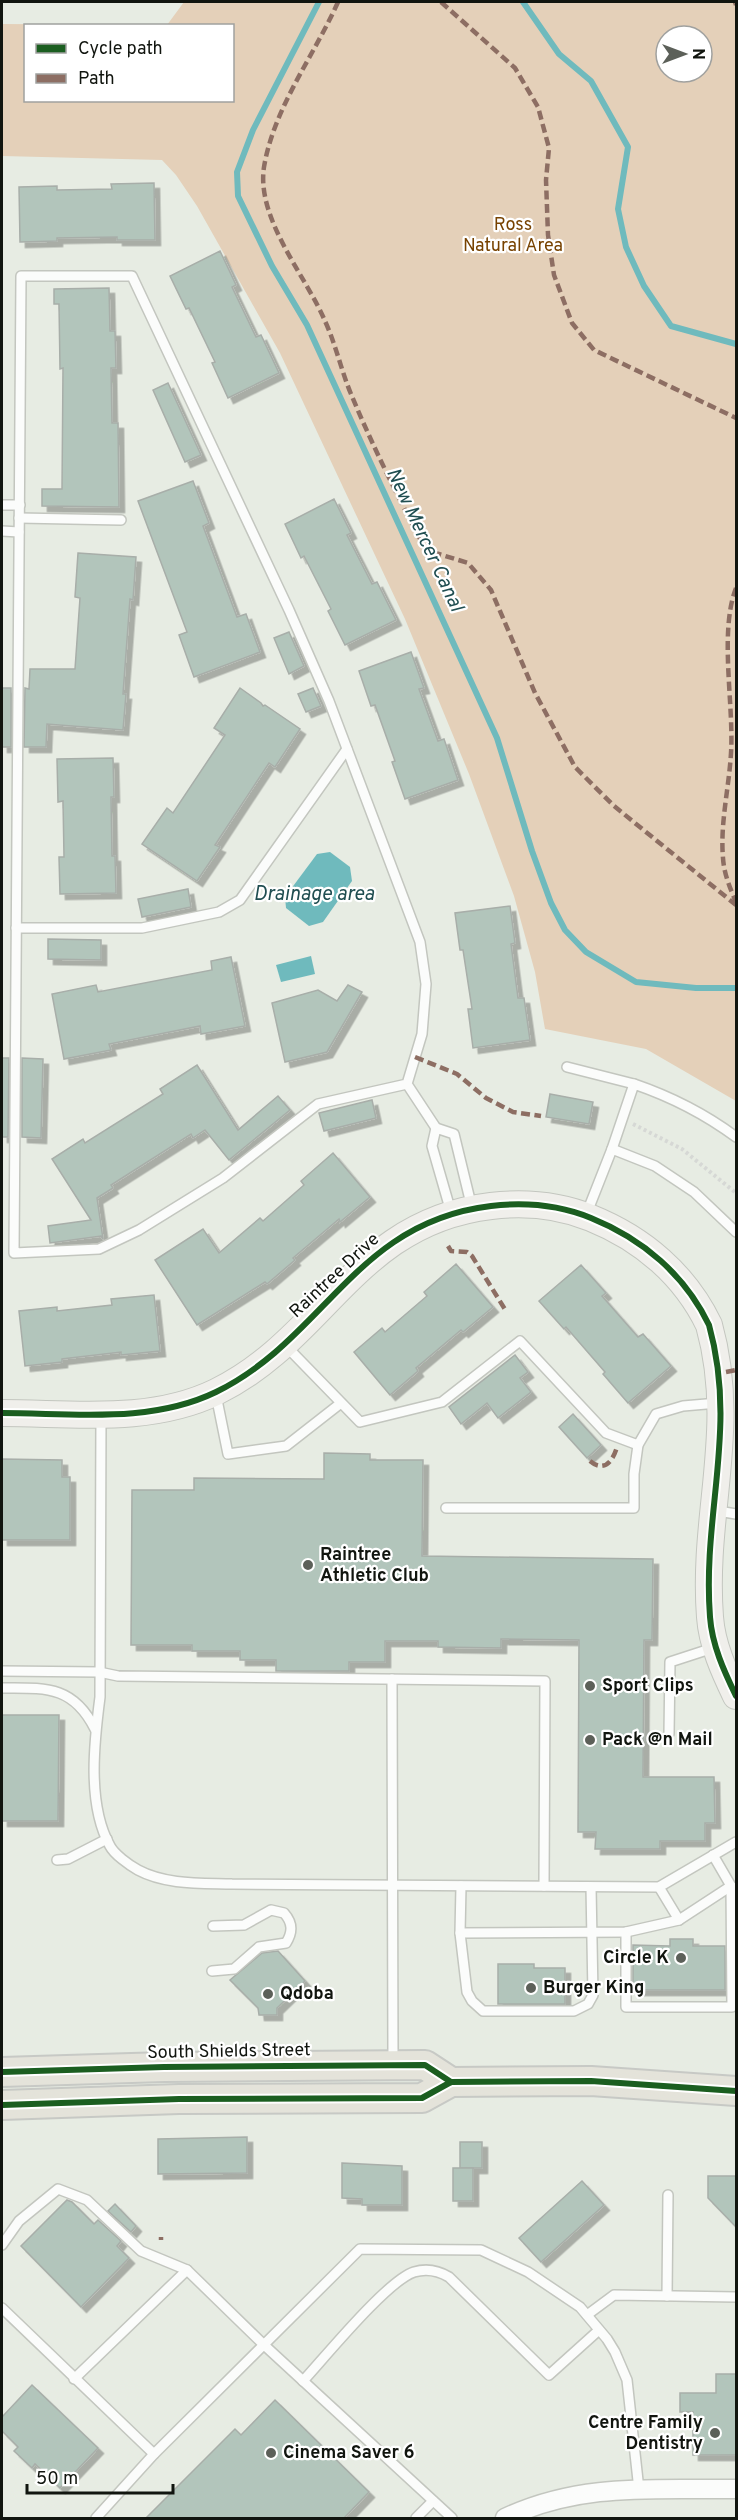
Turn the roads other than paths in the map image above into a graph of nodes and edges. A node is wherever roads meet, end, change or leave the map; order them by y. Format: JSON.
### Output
{"nodes":[{"id":1,"x":2,"y":505,"type":"edge"},
{"id":2,"x":20,"y":505,"type":"junction"},
{"id":3,"x":19,"y":518,"type":"junction"},
{"id":4,"x":121,"y":520,"type":"dead end"},
{"id":5,"x":2,"y":531,"type":"edge"},
{"id":6,"x":19,"y":532,"type":"junction"},
{"id":7,"x":347,"y":749,"type":"junction"},
{"id":8,"x":16,"y":928,"type":"junction"},
{"id":9,"x":567,"y":1067,"type":"dead end"},
{"id":10,"x":407,"y":1084,"type":"junction"},
{"id":11,"x":634,"y":1084,"type":"junction"},
{"id":12,"x":436,"y":1128,"type":"junction"},
{"id":13,"x":736,"y":1137,"type":"edge"},
{"id":14,"x":612,"y":1149,"type":"junction"},
{"id":15,"x":462,"y":1211,"type":"junction"},
{"id":16,"x":586,"y":1216,"type":"junction"},
{"id":17,"x":736,"y":1232,"type":"edge"},
{"id":18,"x":285,"y":1345,"type":"junction"},
{"id":19,"x":216,"y":1392,"type":"junction"},
{"id":20,"x":729,"y":1402,"type":"junction"},
{"id":21,"x":341,"y":1403,"type":"junction"},
{"id":22,"x":2,"y":1413,"type":"edge"},
{"id":23,"x":101,"y":1414,"type":"junction"},
{"id":24,"x":638,"y":1445,"type":"junction"},
{"id":25,"x":446,"y":1508,"type":"dead end"},
{"id":26,"x":728,"y":1512,"type":"edge"},
{"id":27,"x":716,"y":1647,"type":"junction"},
{"id":28,"x":2,"y":1671,"type":"edge"},
{"id":29,"x":99,"y":1672,"type":"junction"},
{"id":30,"x":392,"y":1679,"type":"junction"},
{"id":31,"x":2,"y":1688,"type":"edge"},
{"id":32,"x":736,"y":1696,"type":"edge"},
{"id":33,"x":96,"y":1730,"type":"junction"},
{"id":34,"x":669,"y":1734,"type":"dead end"},
{"id":35,"x":107,"y":1839,"type":"junction"},
{"id":36,"x":736,"y":1842,"type":"edge"},
{"id":37,"x":713,"y":1855,"type":"junction"},
{"id":38,"x":57,"y":1860,"type":"dead end"},
{"id":39,"x":392,"y":1885,"type":"junction"},
{"id":40,"x":460,"y":1886,"type":"junction"},
{"id":41,"x":544,"y":1886,"type":"junction"},
{"id":42,"x":591,"y":1887,"type":"junction"},
{"id":43,"x":659,"y":1887,"type":"junction"},
{"id":44,"x":734,"y":1890,"type":"edge"},
{"id":45,"x":679,"y":1920,"type":"junction"},
{"id":46,"x":213,"y":1926,"type":"dead end"},
{"id":47,"x":626,"y":1932,"type":"junction"},
{"id":48,"x":460,"y":1933,"type":"junction"},
{"id":49,"x":593,"y":1933,"type":"junction"},
{"id":50,"x":212,"y":1971,"type":"dead end"},
{"id":51,"x":734,"y":2005,"type":"edge"},
{"id":52,"x":393,"y":2065,"type":"junction"},
{"id":53,"x":2,"y":2072,"type":"edge"},
{"id":54,"x":451,"y":2082,"type":"junction"},
{"id":55,"x":736,"y":2091,"type":"edge"},
{"id":56,"x":178,"y":2099,"type":"junction"},
{"id":57,"x":2,"y":2105,"type":"edge"},
{"id":58,"x":668,"y":2195,"type":"dead end"},
{"id":59,"x":2,"y":2245,"type":"edge"},
{"id":60,"x":187,"y":2270,"type":"junction"},
{"id":61,"x":667,"y":2296,"type":"junction"},
{"id":62,"x":736,"y":2297,"type":"edge"},
{"id":63,"x":2,"y":2307,"type":"edge"},
{"id":64,"x":587,"y":2315,"type":"junction"},
{"id":65,"x":599,"y":2330,"type":"junction"},
{"id":66,"x":263,"y":2344,"type":"junction"},
{"id":67,"x":74,"y":2379,"type":"junction"},
{"id":68,"x":303,"y":2381,"type":"junction"},
{"id":69,"x":154,"y":2454,"type":"junction"},
{"id":70,"x":736,"y":2489,"type":"edge"},
{"id":71,"x":639,"y":2490,"type":"junction"},
{"id":72,"x":433,"y":2501,"type":"junction"},
{"id":73,"x":96,"y":2518,"type":"edge"},
{"id":74,"x":416,"y":2518,"type":"edge"},
{"id":75,"x":452,"y":2518,"type":"edge"},
{"id":76,"x":505,"y":2518,"type":"edge"}],
"edges":[{"from":1,"to":2,"type":"lane"},
{"from":2,"to":3,"type":"lane"},
{"from":2,"to":7,"type":"lane"},
{"from":3,"to":4,"type":"lane"},
{"from":3,"to":6,"type":"lane"},
{"from":5,"to":6,"type":"lane"},
{"from":6,"to":8,"type":"lane"},
{"from":7,"to":8,"type":"lane"},
{"from":7,"to":10,"type":"lane"},
{"from":8,"to":10,"type":"lane"},
{"from":9,"to":11,"type":"lane"},
{"from":10,"to":12,"type":"lane"},
{"from":11,"to":13,"type":"lane"},
{"from":11,"to":14,"type":"lane"},
{"from":12,"to":15,"type":"lane"},
{"from":12,"to":15,"type":"lane"},
{"from":14,"to":16,"type":"lane"},
{"from":14,"to":17,"type":"lane"},
{"from":15,"to":16,"type":"street","name":"Raintree Drive"},
{"from":15,"to":18,"type":"street","name":"Raintree Drive"},
{"from":16,"to":20,"type":"street","name":"Raintree Drive"},
{"from":18,"to":19,"type":"street","name":"Raintree Drive"},
{"from":18,"to":21,"type":"lane"},
{"from":19,"to":21,"type":"lane"},
{"from":19,"to":23,"type":"street","name":"Raintree Drive"},
{"from":20,"to":24,"type":"lane"},
{"from":20,"to":26,"type":"street","name":"Raintree Drive"},
{"from":21,"to":24,"type":"lane"},
{"from":22,"to":23,"type":"street","name":"Raintree Drive"},
{"from":23,"to":29,"type":"lane"},
{"from":24,"to":25,"type":"lane"},
{"from":26,"to":27,"type":"street","name":"Raintree Drive"},
{"from":27,"to":32,"type":"street","name":"Raintree Drive"},
{"from":27,"to":34,"type":"lane"},
{"from":28,"to":29,"type":"lane"},
{"from":29,"to":30,"type":"lane"},
{"from":29,"to":33,"type":"lane"},
{"from":30,"to":39,"type":"lane"},
{"from":30,"to":41,"type":"lane"},
{"from":31,"to":33,"type":"lane"},
{"from":33,"to":35,"type":"lane"},
{"from":35,"to":38,"type":"lane"},
{"from":35,"to":39,"type":"lane"},
{"from":36,"to":37,"type":"lane"},
{"from":37,"to":43,"type":"lane"},
{"from":37,"to":44,"type":"lane"},
{"from":39,"to":40,"type":"lane"},
{"from":39,"to":52,"type":"lane"},
{"from":40,"to":41,"type":"lane"},
{"from":40,"to":48,"type":"lane"},
{"from":41,"to":42,"type":"lane"},
{"from":42,"to":43,"type":"lane"},
{"from":42,"to":49,"type":"lane"},
{"from":43,"to":45,"type":"lane"},
{"from":44,"to":45,"type":"lane"},
{"from":44,"to":51,"type":"lane"},
{"from":45,"to":47,"type":"lane"},
{"from":46,"to":50,"type":"lane"},
{"from":47,"to":49,"type":"lane"},
{"from":47,"to":51,"type":"lane"},
{"from":48,"to":49,"type":"lane"},
{"from":48,"to":49,"type":"lane"},
{"from":52,"to":53,"type":"main road","name":"South Shields Street"},
{"from":52,"to":54,"type":"main road","name":"South Shields Street"},
{"from":52,"to":56,"type":"main road"},
{"from":54,"to":55,"type":"main road"},
{"from":54,"to":56,"type":"main road"},
{"from":56,"to":57,"type":"main road"},
{"from":58,"to":61,"type":"lane"},
{"from":59,"to":60,"type":"lane"},
{"from":60,"to":66,"type":"lane"},
{"from":60,"to":67,"type":"lane"},
{"from":61,"to":62,"type":"lane"},
{"from":61,"to":64,"type":"lane"},
{"from":63,"to":67,"type":"lane"},
{"from":64,"to":65,"type":"lane"},
{"from":64,"to":66,"type":"lane"},
{"from":65,"to":68,"type":"lane"},
{"from":65,"to":71,"type":"lane"},
{"from":66,"to":68,"type":"lane"},
{"from":66,"to":69,"type":"lane"},
{"from":67,"to":69,"type":"lane"},
{"from":68,"to":72,"type":"lane"},
{"from":69,"to":73,"type":"lane"},
{"from":70,"to":71,"type":"street"},
{"from":71,"to":76,"type":"street"},
{"from":72,"to":74,"type":"lane"},
{"from":72,"to":75,"type":"lane"}]}
